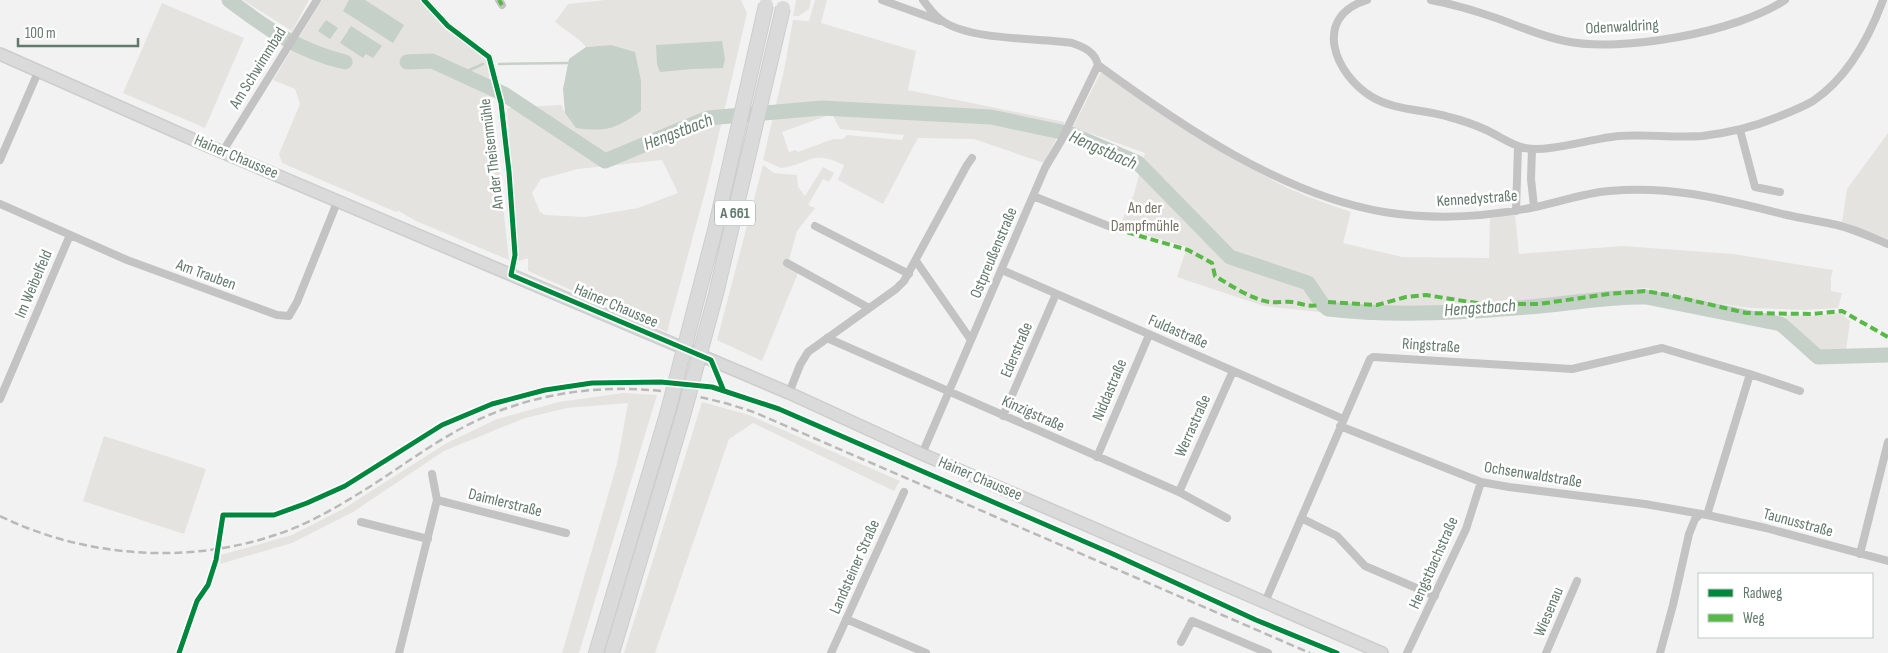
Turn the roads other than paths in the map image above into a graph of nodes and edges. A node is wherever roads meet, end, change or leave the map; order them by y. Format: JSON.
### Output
{"nodes":[{"id":1,"x":317,"y":0,"type":"edge"},
{"id":2,"x":424,"y":0,"type":"edge"},
{"id":3,"x":882,"y":0,"type":"edge"},
{"id":4,"x":923,"y":0,"type":"edge"},
{"id":5,"x":1367,"y":0,"type":"edge"},
{"id":6,"x":1431,"y":0,"type":"edge"},
{"id":7,"x":1785,"y":0,"type":"edge"},
{"id":8,"x":1883,"y":0,"type":"edge"},
{"id":9,"x":1441,"y":1,"type":"edge"},
{"id":10,"x":767,"y":2,"type":"edge"},
{"id":11,"x":783,"y":4,"type":"edge"},
{"id":12,"x":942,"y":21,"type":"junction"},
{"id":13,"x":0,"y":54,"type":"edge"},
{"id":14,"x":1098,"y":65,"type":"junction"},
{"id":15,"x":39,"y":70,"type":"junction"},
{"id":16,"x":1740,"y":130,"type":"junction"},
{"id":17,"x":1518,"y":146,"type":"junction"},
{"id":18,"x":1532,"y":149,"type":"junction"},
{"id":19,"x":223,"y":151,"type":"junction"},
{"id":20,"x":972,"y":158,"type":"dead end"},
{"id":21,"x":0,"y":160,"type":"edge"},
{"id":22,"x":1780,"y":192,"type":"dead end"},
{"id":23,"x":1033,"y":196,"type":"junction"},
{"id":24,"x":338,"y":200,"type":"junction"},
{"id":25,"x":0,"y":204,"type":"edge"},
{"id":26,"x":1534,"y":207,"type":"junction"},
{"id":27,"x":1516,"y":210,"type":"junction"},
{"id":28,"x":815,"y":226,"type":"dead end"},
{"id":29,"x":1116,"y":229,"type":"dead end"},
{"id":30,"x":70,"y":235,"type":"junction"},
{"id":31,"x":1888,"y":244,"type":"edge"},
{"id":32,"x":916,"y":261,"type":"junction"},
{"id":33,"x":787,"y":263,"type":"dead end"},
{"id":34,"x":1002,"y":270,"type":"junction"},
{"id":35,"x":909,"y":274,"type":"junction"},
{"id":36,"x":511,"y":276,"type":"junction"},
{"id":37,"x":1056,"y":294,"type":"junction"},
{"id":38,"x":869,"y":308,"type":"junction"},
{"id":39,"x":1149,"y":335,"type":"junction"},
{"id":40,"x":827,"y":338,"type":"junction"},
{"id":41,"x":971,"y":340,"type":"junction"},
{"id":42,"x":1233,"y":371,"type":"junction"},
{"id":43,"x":1750,"y":374,"type":"junction"},
{"id":44,"x":1800,"y":391,"type":"dead end"},
{"id":45,"x":950,"y":392,"type":"junction"},
{"id":46,"x":789,"y":393,"type":"junction"},
{"id":47,"x":0,"y":399,"type":"edge"},
{"id":48,"x":1003,"y":416,"type":"junction"},
{"id":49,"x":1342,"y":422,"type":"junction"},
{"id":50,"x":1887,"y":447,"type":"edge"},
{"id":51,"x":922,"y":454,"type":"junction"},
{"id":52,"x":1097,"y":457,"type":"junction"},
{"id":53,"x":432,"y":474,"type":"dead end"},
{"id":54,"x":1482,"y":482,"type":"junction"},
{"id":55,"x":904,"y":492,"type":"dead end"},
{"id":56,"x":1179,"y":492,"type":"junction"},
{"id":57,"x":437,"y":500,"type":"junction"},
{"id":58,"x":1704,"y":514,"type":"junction"},
{"id":59,"x":1227,"y":518,"type":"dead end"},
{"id":60,"x":1301,"y":518,"type":"junction"},
{"id":61,"x":361,"y":522,"type":"dead end"},
{"id":62,"x":566,"y":533,"type":"dead end"},
{"id":63,"x":428,"y":539,"type":"junction"},
{"id":64,"x":1860,"y":554,"type":"junction"},
{"id":65,"x":1888,"y":560,"type":"edge"},
{"id":66,"x":1577,"y":581,"type":"dead end"},
{"id":67,"x":1435,"y":596,"type":"junction"},
{"id":68,"x":1265,"y":602,"type":"junction"},
{"id":69,"x":846,"y":619,"type":"junction"},
{"id":70,"x":1181,"y":642,"type":"dead end"},
{"id":71,"x":399,"y":653,"type":"edge"},
{"id":72,"x":596,"y":653,"type":"edge"},
{"id":73,"x":612,"y":653,"type":"edge"},
{"id":74,"x":831,"y":653,"type":"edge"},
{"id":75,"x":926,"y":653,"type":"edge"},
{"id":76,"x":1268,"y":653,"type":"edge"},
{"id":77,"x":1382,"y":653,"type":"edge"},
{"id":78,"x":1407,"y":653,"type":"edge"},
{"id":79,"x":1546,"y":653,"type":"edge"},
{"id":80,"x":1660,"y":653,"type":"edge"}],
"edges":[{"from":1,"to":19,"type":"street","name":"Am Schwimmbad"},
{"from":2,"to":36,"type":"street","name":"An der Theisenmühle"},
{"from":3,"to":12,"type":"street","name":"Kennedystraße"},
{"from":4,"to":12,"type":"street"},
{"from":5,"to":17,"type":"street"},
{"from":6,"to":9,"type":"street","name":"Odenwaldring"},
{"from":7,"to":9,"type":"street","name":"Odenwaldring"},
{"from":8,"to":16,"type":"street"},
{"from":10,"to":72,"type":"highway","number":"A 661","bridge":true},
{"from":11,"to":73,"type":"highway","number":"A 661","bridge":true},
{"from":12,"to":14,"type":"street","name":"Kennedystraße"},
{"from":13,"to":15,"type":"street","name":"Hainer Chaussee"},
{"from":14,"to":23,"type":"street","name":"Ostpreußenstraße"},
{"from":14,"to":27,"type":"street","name":"Kennedystraße"},
{"from":15,"to":19,"type":"street","name":"Hainer Chaussee"},
{"from":15,"to":21,"type":"street"},
{"from":16,"to":18,"type":"street"},
{"from":16,"to":22,"type":"street"},
{"from":17,"to":18,"type":"street"},
{"from":17,"to":27,"type":"street"},
{"from":18,"to":26,"type":"street"},
{"from":19,"to":24,"type":"street","name":"Hainer Chaussee"},
{"from":20,"to":32,"type":"street"},
{"from":23,"to":29,"type":"street"},
{"from":23,"to":34,"type":"street","name":"Ostpreußenstraße"},
{"from":24,"to":30,"type":"street","name":"Am Trauben"},
{"from":24,"to":36,"type":"street","name":"Hainer Chaussee"},
{"from":25,"to":30,"type":"street","name":"Am Trauben"},
{"from":26,"to":27,"type":"street","name":"Kennedystraße"},
{"from":26,"to":31,"type":"street","name":"Kennedystraße"},
{"from":28,"to":35,"type":"street"},
{"from":30,"to":47,"type":"street","name":"Im Weibelfeld"},
{"from":32,"to":35,"type":"street"},
{"from":32,"to":41,"type":"street"},
{"from":33,"to":38,"type":"street"},
{"from":34,"to":37,"type":"street","name":"Fuldastraße"},
{"from":34,"to":41,"type":"street","name":"Ostpreußenstraße"},
{"from":35,"to":38,"type":"street"},
{"from":36,"to":46,"type":"street","name":"Hainer Chaussee"},
{"from":37,"to":39,"type":"street","name":"Fuldastraße"},
{"from":37,"to":48,"type":"street","name":"Ederstraße"},
{"from":38,"to":40,"type":"street"},
{"from":39,"to":42,"type":"street","name":"Fuldastraße"},
{"from":39,"to":52,"type":"street","name":"Niddastraße"},
{"from":40,"to":45,"type":"street","name":"Kinzigstraße"},
{"from":40,"to":46,"type":"street"},
{"from":41,"to":45,"type":"street","name":"Ostpreußenstraße"},
{"from":42,"to":49,"type":"street","name":"Fuldastraße"},
{"from":42,"to":56,"type":"street","name":"Werrastraße"},
{"from":43,"to":44,"type":"street","name":"Ringstraße"},
{"from":43,"to":49,"type":"street","name":"Ringstraße"},
{"from":43,"to":58,"type":"street"},
{"from":45,"to":48,"type":"street","name":"Kinzigstraße"},
{"from":45,"to":51,"type":"street","name":"Ostpreußenstraße"},
{"from":46,"to":51,"type":"street","name":"Hainer Chaussee"},
{"from":48,"to":52,"type":"street","name":"Kinzigstraße"},
{"from":49,"to":54,"type":"street","name":"Ochsenwaldstraße"},
{"from":49,"to":60,"type":"street","name":"Ringstraße"},
{"from":50,"to":64,"type":"street"},
{"from":51,"to":68,"type":"street","name":"Hainer Chaussee"},
{"from":52,"to":56,"type":"street","name":"Kinzigstraße"},
{"from":53,"to":57,"type":"street"},
{"from":54,"to":58,"type":"street","name":"Ochsenwaldstraße"},
{"from":54,"to":67,"type":"street","name":"Hengstbachstraße"},
{"from":55,"to":69,"type":"street","name":"Landsteiner Straße"},
{"from":56,"to":59,"type":"street","name":"Kinzigstraße"},
{"from":57,"to":62,"type":"street","name":"Daimlerstraße"},
{"from":57,"to":63,"type":"street"},
{"from":58,"to":64,"type":"street","name":"Taunusstraße"},
{"from":58,"to":80,"type":"street"},
{"from":60,"to":67,"type":"street"},
{"from":60,"to":68,"type":"street","name":"Ringstraße"},
{"from":61,"to":63,"type":"street"},
{"from":63,"to":71,"type":"street"},
{"from":64,"to":65,"type":"street","name":"Taunusstraße"},
{"from":66,"to":79,"type":"street","name":"Wiesenau"},
{"from":67,"to":78,"type":"street","name":"Hengstbachstraße"},
{"from":68,"to":77,"type":"street","name":"Hainer Chaussee"},
{"from":69,"to":74,"type":"street","name":"Landsteiner Straße"},
{"from":69,"to":75,"type":"street"},
{"from":70,"to":76,"type":"street"}]}
